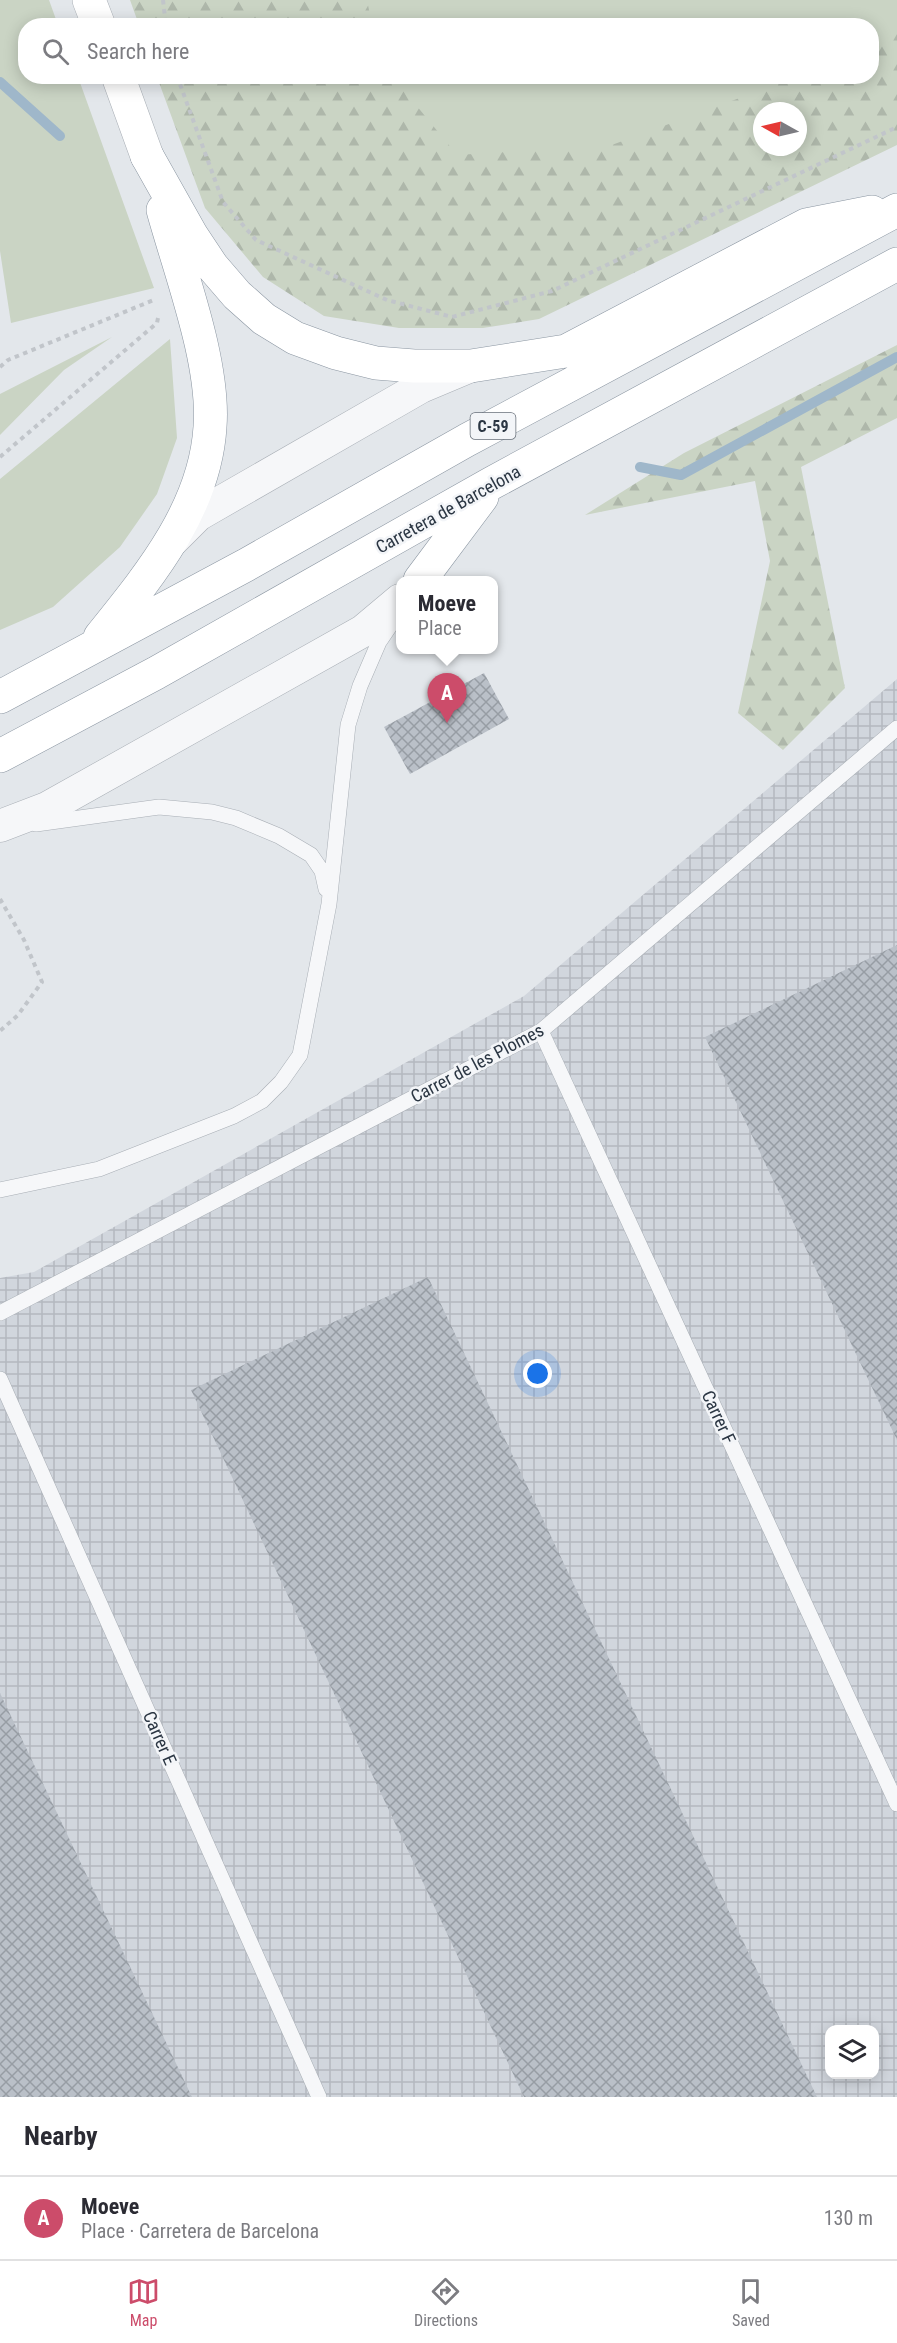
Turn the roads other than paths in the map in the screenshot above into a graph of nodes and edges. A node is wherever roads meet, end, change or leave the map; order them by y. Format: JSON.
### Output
{"nodes":[{"id":1,"x":89,"y":0,"type":"edge"},
{"id":2,"x":96,"y":18,"type":"edge"},
{"id":3,"x":121,"y":84,"type":"edge"},
{"id":4,"x":147,"y":156,"type":"junction"},
{"id":5,"x":897,"y":208,"type":"edge"},
{"id":6,"x":897,"y":264,"type":"edge"},
{"id":7,"x":471,"y":366,"type":"junction"},
{"id":8,"x":492,"y":483,"type":"junction"},
{"id":9,"x":171,"y":541,"type":"junction"},
{"id":10,"x":423,"y":576,"type":"edge"},
{"id":11,"x":396,"y":603,"type":"edge"},
{"id":12,"x":396,"y":615,"type":"edge"},
{"id":13,"x":92,"y":648,"type":"junction"},
{"id":14,"x":0,"y":697,"type":"edge"},
{"id":15,"x":897,"y":728,"type":"edge"},
{"id":16,"x":0,"y":756,"type":"edge"},
{"id":17,"x":0,"y":828,"type":"edge"},
{"id":18,"x":329,"y":904,"type":"junction"},
{"id":19,"x":541,"y":1031,"type":"junction"},
{"id":20,"x":0,"y":1190,"type":"edge"},
{"id":21,"x":0,"y":1313,"type":"edge"},
{"id":22,"x":0,"y":1379,"type":"edge"},
{"id":23,"x":897,"y":1804,"type":"edge"},
{"id":24,"x":319,"y":2097,"type":"edge"}],
"edges":[{"from":1,"to":2,"type":"main road"},
{"from":3,"to":4,"type":"main road"},
{"from":4,"to":7,"type":"main road"},
{"from":4,"to":9,"type":"main road"},
{"from":5,"to":7,"type":"main road"},
{"from":5,"to":13,"type":"main road","number":"C-59"},
{"from":6,"to":8,"type":"main road","name":"Carretera de Barcelona"},
{"from":7,"to":9,"type":"street"},
{"from":8,"to":10,"type":"main road"},
{"from":8,"to":16,"type":"main road","name":"Carretera de Barcelona"},
{"from":9,"to":13,"type":"main road"},
{"from":11,"to":17,"type":"street"},
{"from":12,"to":18,"type":"lane"},
{"from":13,"to":14,"type":"main road","number":"C-59"},
{"from":15,"to":19,"type":"lane","name":"Carrer de les Plomes"},
{"from":17,"to":18,"type":"lane"},
{"from":18,"to":20,"type":"lane"},
{"from":19,"to":21,"type":"lane","name":"Carrer de les Plomes"},
{"from":19,"to":23,"type":"lane","name":"Carrer F"},
{"from":22,"to":24,"type":"lane","name":"Carrer E"}]}
